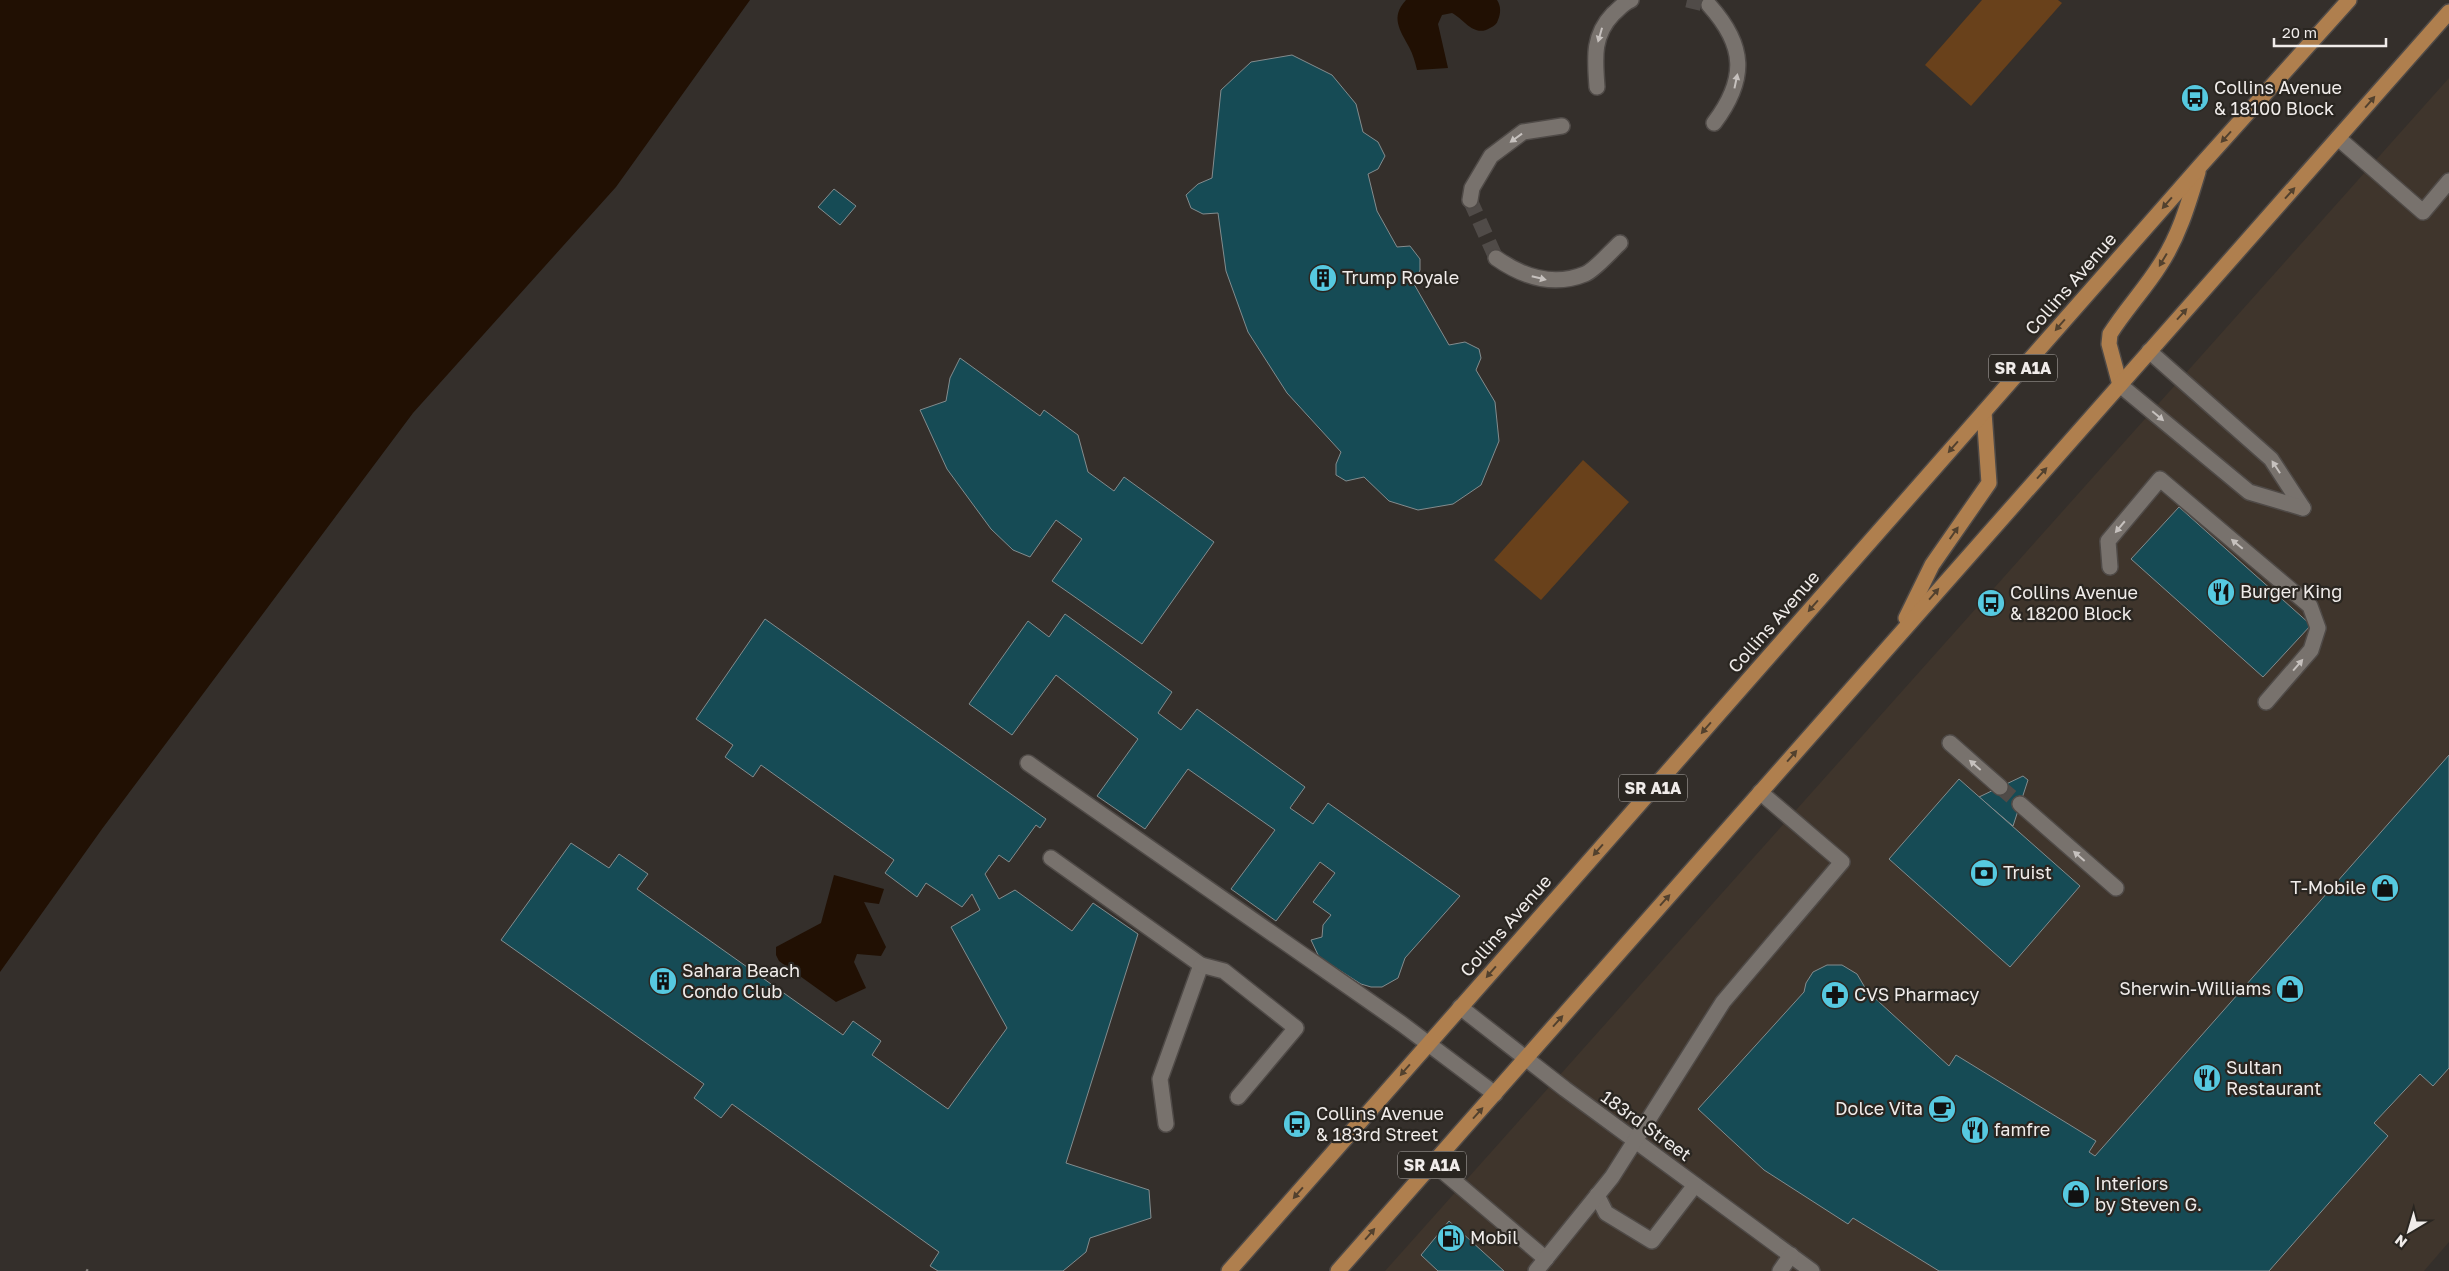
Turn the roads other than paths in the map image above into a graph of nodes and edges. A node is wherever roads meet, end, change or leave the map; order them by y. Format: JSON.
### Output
{"nodes":[{"id":1,"x":1631,"y":0,"type":"edge"},
{"id":2,"x":2349,"y":0,"type":"edge"},
{"id":3,"x":1709,"y":5,"type":"dead end"},
{"id":4,"x":2449,"y":12,"type":"edge"},
{"id":5,"x":1596,"y":87,"type":"dead end"},
{"id":6,"x":1714,"y":123,"type":"dead end"},
{"id":7,"x":1562,"y":126,"type":"dead end"},
{"id":8,"x":2338,"y":138,"type":"junction"},
{"id":9,"x":2200,"y":166,"type":"junction"},
{"id":10,"x":2449,"y":182,"type":"edge"},
{"id":11,"x":1470,"y":200,"type":"tunnel mouth"},
{"id":12,"x":1620,"y":243,"type":"dead end"},
{"id":13,"x":1496,"y":258,"type":"tunnel mouth"},
{"id":14,"x":2150,"y":351,"type":"junction"},
{"id":15,"x":2120,"y":385,"type":"junction"},
{"id":16,"x":1984,"y":412,"type":"junction"},
{"id":17,"x":2110,"y":567,"type":"dead end"},
{"id":18,"x":1897,"y":637,"type":"junction"},
{"id":19,"x":2266,"y":702,"type":"dead end"},
{"id":20,"x":1950,"y":743,"type":"dead end"},
{"id":21,"x":1028,"y":763,"type":"dead end"},
{"id":22,"x":2000,"y":787,"type":"tunnel mouth"},
{"id":23,"x":1760,"y":792,"type":"junction"},
{"id":24,"x":2020,"y":804,"type":"tunnel mouth"},
{"id":25,"x":1051,"y":858,"type":"dead end"},
{"id":26,"x":2116,"y":888,"type":"dead end"},
{"id":27,"x":1201,"y":965,"type":"junction"},
{"id":28,"x":1460,"y":1007,"type":"junction"},
{"id":29,"x":1428,"y":1044,"type":"junction"},
{"id":30,"x":1526,"y":1058,"type":"junction"},
{"id":31,"x":1494,"y":1094,"type":"junction"},
{"id":32,"x":1238,"y":1097,"type":"dead end"},
{"id":33,"x":1166,"y":1124,"type":"dead end"},
{"id":34,"x":1635,"y":1141,"type":"junction"},
{"id":35,"x":1433,"y":1163,"type":"junction"},
{"id":36,"x":1695,"y":1185,"type":"junction"},
{"id":37,"x":1597,"y":1195,"type":"junction"},
{"id":38,"x":1790,"y":1256,"type":"junction"},
{"id":39,"x":1541,"y":1265,"type":"edge"},
{"id":40,"x":1229,"y":1271,"type":"edge"},
{"id":41,"x":1338,"y":1271,"type":"edge"},
{"id":42,"x":1780,"y":1271,"type":"edge"},
{"id":43,"x":1812,"y":1271,"type":"edge"}],
"edges":[{"from":1,"to":5,"type":"street","one_way":true},
{"from":2,"to":9,"type":"main road","name":"Collins Avenue","number":"SR A1A","one_way":true},
{"from":6,"to":3,"type":"street","one_way":true},
{"from":8,"to":4,"type":"main road","number":"SR A1A","one_way":true},
{"from":7,"to":11,"type":"street","one_way":true},
{"from":8,"to":10,"type":"street"},
{"from":14,"to":8,"type":"main road","number":"SR A1A","one_way":true},
{"from":9,"to":15,"type":"main road","one_way":true},
{"from":9,"to":16,"type":"main road","name":"Collins Avenue","number":"SR A1A","one_way":true},
{"from":13,"to":12,"type":"street","one_way":true},
{"from":14,"to":15,"type":"main road","number":"SR A1A"},
{"from":15,"to":14,"type":"street","one_way":true},
{"from":18,"to":15,"type":"main road","number":"SR A1A","one_way":true},
{"from":18,"to":16,"type":"main road","one_way":true},
{"from":16,"to":28,"type":"main road","name":"Collins Avenue","number":"SR A1A","one_way":true},
{"from":19,"to":17,"type":"street","one_way":true},
{"from":23,"to":18,"type":"main road","number":"SR A1A","one_way":true},
{"from":22,"to":20,"type":"street","one_way":true},
{"from":21,"to":29,"type":"street"},
{"from":30,"to":23,"type":"main road","number":"SR A1A","one_way":true},
{"from":23,"to":34,"type":"street"},
{"from":26,"to":24,"type":"street","one_way":true},
{"from":25,"to":27,"type":"street"},
{"from":27,"to":32,"type":"street"},
{"from":27,"to":33,"type":"street"},
{"from":28,"to":29,"type":"main road","name":"Collins Avenue","number":"SR A1A"},
{"from":28,"to":30,"type":"street","name":"183rd Street"},
{"from":29,"to":31,"type":"street"},
{"from":29,"to":40,"type":"main road","name":"Collins Avenue","number":"SR A1A","one_way":true},
{"from":30,"to":31,"type":"main road","number":"SR A1A"},
{"from":30,"to":34,"type":"street","name":"183rd Street"},
{"from":35,"to":31,"type":"main road","number":"SR A1A","one_way":true},
{"from":34,"to":36,"type":"street","name":"183rd Street"},
{"from":34,"to":37,"type":"street"},
{"from":35,"to":39,"type":"street"},
{"from":41,"to":35,"type":"main road","number":"SR A1A","one_way":true},
{"from":36,"to":37,"type":"street"},
{"from":36,"to":38,"type":"street","name":"183rd Street"},
{"from":37,"to":39,"type":"street"},
{"from":38,"to":42,"type":"street"},
{"from":38,"to":43,"type":"street","name":"183rd Street"}]}
